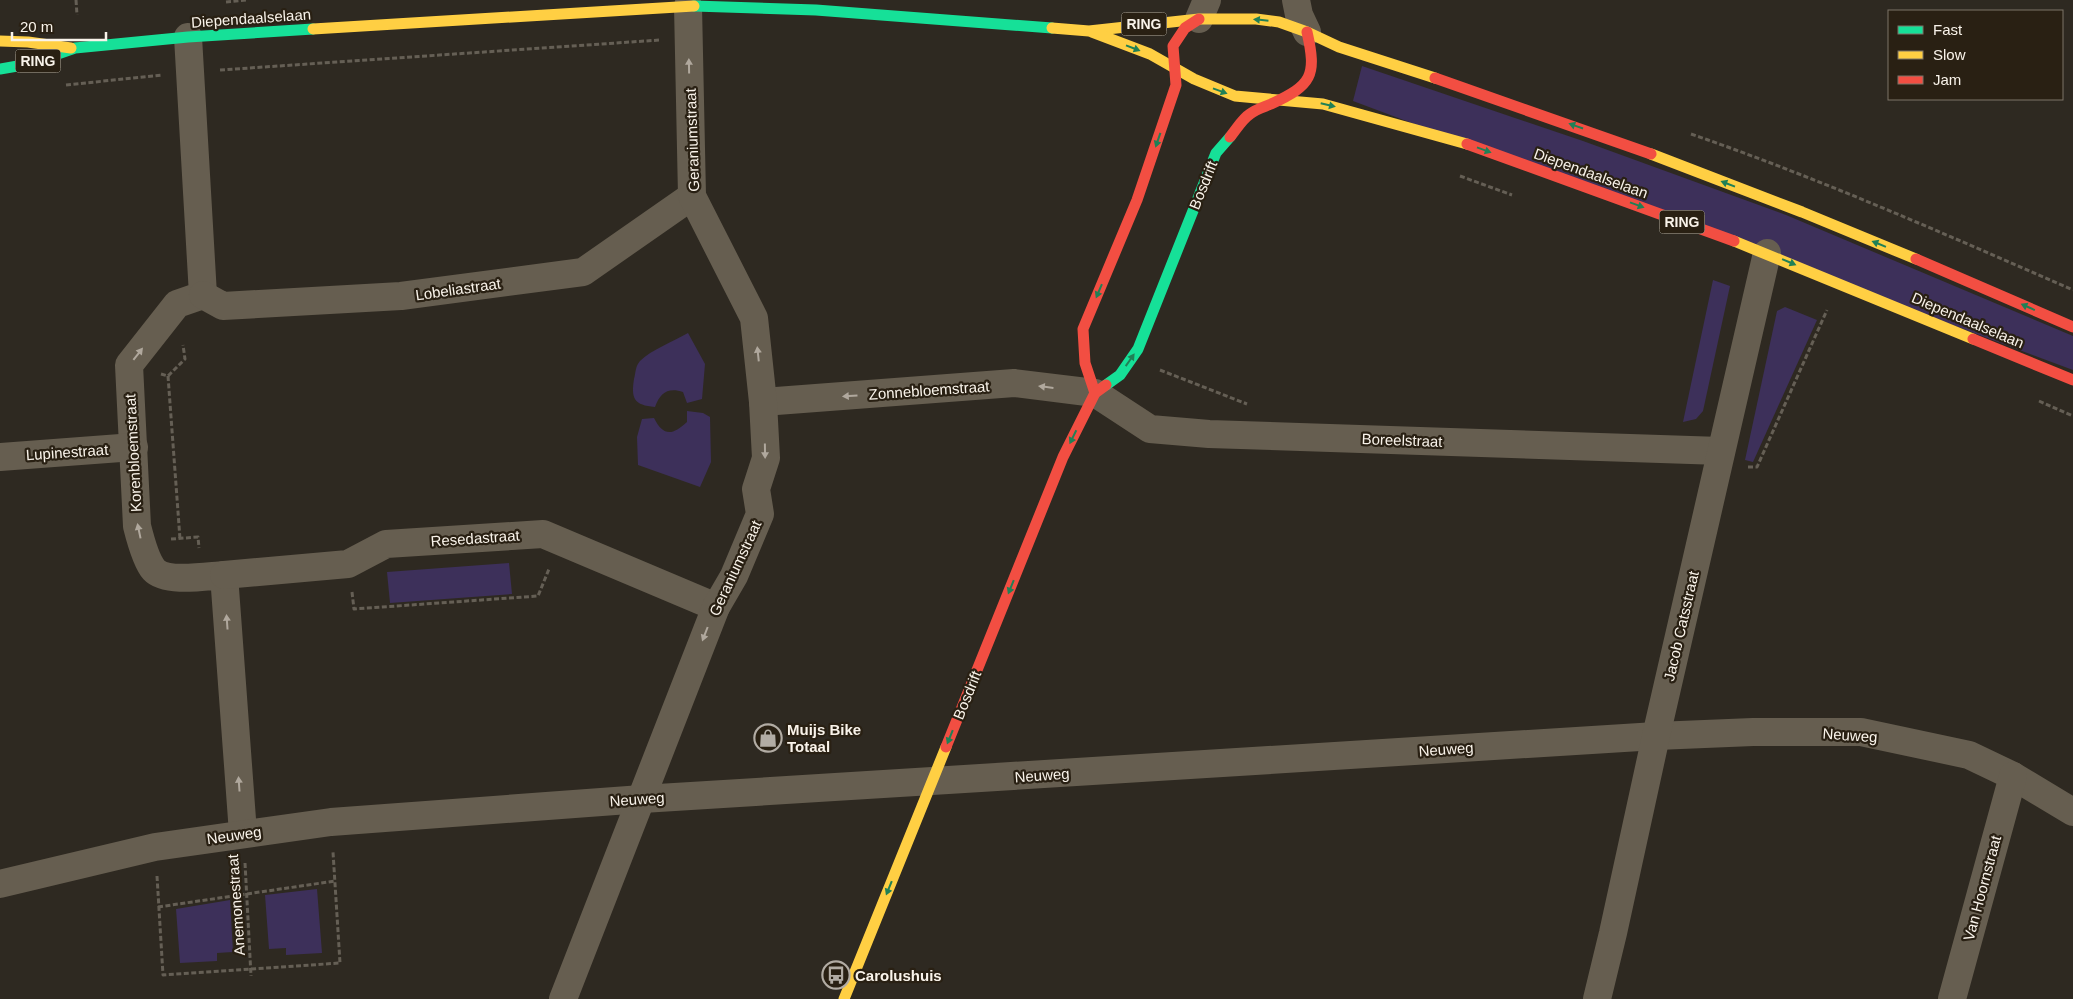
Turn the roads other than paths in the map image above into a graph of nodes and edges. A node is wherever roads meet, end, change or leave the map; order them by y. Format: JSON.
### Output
{"nodes":[{"id":1,"x":1296,"y":0,"type":"edge"},
{"id":2,"x":816,"y":5,"type":"edge"},
{"id":3,"x":688,"y":6,"type":"junction"},
{"id":4,"x":1203,"y":10,"type":"edge"},
{"id":5,"x":1088,"y":31,"type":"junction"},
{"id":6,"x":1308,"y":32,"type":"junction"},
{"id":7,"x":188,"y":37,"type":"junction"},
{"id":8,"x":0,"y":41,"type":"edge"},
{"id":9,"x":75,"y":48,"type":"junction"},
{"id":10,"x":0,"y":69,"type":"edge"},
{"id":11,"x":1176,"y":70,"type":"junction"},
{"id":12,"x":1279,"y":102,"type":"junction"},
{"id":13,"x":692,"y":196,"type":"junction"},
{"id":14,"x":1768,"y":252,"type":"junction"},
{"id":15,"x":203,"y":295,"type":"junction"},
{"id":16,"x":2073,"y":327,"type":"edge"},
{"id":17,"x":2073,"y":380,"type":"edge"},
{"id":18,"x":1095,"y":393,"type":"junction"},
{"id":19,"x":763,"y":402,"type":"junction"},
{"id":20,"x":134,"y":447,"type":"junction"},
{"id":21,"x":0,"y":457,"type":"edge"},
{"id":22,"x":1719,"y":459,"type":"junction"},
{"id":23,"x":224,"y":575,"type":"junction"},
{"id":24,"x":716,"y":606,"type":"junction"},
{"id":25,"x":1656,"y":736,"type":"junction"},
{"id":26,"x":2012,"y":776,"type":"junction"},
{"id":27,"x":933,"y":782,"type":"junction"},
{"id":28,"x":642,"y":799,"type":"junction"},
{"id":29,"x":2073,"y":812,"type":"edge"},
{"id":30,"x":243,"y":833,"type":"junction"},
{"id":31,"x":0,"y":884,"type":"edge"},
{"id":32,"x":562,"y":999,"type":"edge"},
{"id":33,"x":844,"y":999,"type":"edge"},
{"id":34,"x":1597,"y":999,"type":"edge"},
{"id":35,"x":1952,"y":999,"type":"edge"}],
"edges":[{"from":1,"to":6,"type":"street","name":"Bosdrift"},
{"from":2,"to":3,"type":"main road","name":"Diependaalselaan","number":"RING"},
{"from":2,"to":5,"type":"main road","name":"Diependaalselaan","number":"RING"},
{"from":3,"to":7,"type":"main road","name":"Diependaalselaan","number":"RING"},
{"from":13,"to":3,"type":"street","name":"Geraniumstraat","one_way":true},
{"from":4,"to":5,"type":"main road","name":"Diependaalselaan","number":"RING"},
{"from":6,"to":4,"type":"main road","name":"Diependaalselaan","number":"RING","one_way":true},
{"from":4,"to":11,"type":"main road"},
{"from":5,"to":11,"type":"main road","name":"Diependaalselaan","number":"RING","one_way":true},
{"from":6,"to":12,"type":"main road","name":"Bosdrift"},
{"from":16,"to":6,"type":"main road","name":"Diependaalselaan","number":"RING","one_way":true},
{"from":7,"to":9,"type":"main road","name":"Diependaalselaan","number":"RING"},
{"from":7,"to":15,"type":"street"},
{"from":8,"to":9,"type":"main road","name":"Diependaalselaan","number":"RING"},
{"from":9,"to":10,"type":"main road","name":"Diependaalselaan","number":"RING"},
{"from":11,"to":12,"type":"main road","name":"Diependaalselaan","number":"RING","one_way":true},
{"from":11,"to":18,"type":"main road","one_way":true},
{"from":12,"to":14,"type":"main road","name":"Diependaalselaan","number":"RING","one_way":true},
{"from":18,"to":12,"type":"main road","name":"Bosdrift","one_way":true},
{"from":13,"to":15,"type":"street","name":"Lobeliastraat"},
{"from":19,"to":13,"type":"street","name":"Geraniumstraat","one_way":true},
{"from":14,"to":17,"type":"main road","name":"Diependaalselaan","number":"RING","one_way":true},
{"from":14,"to":22,"type":"street","name":"Jacob Catsstraat"},
{"from":20,"to":15,"type":"street","name":"Korenbloemstraat","one_way":true},
{"from":18,"to":19,"type":"street","name":"Zonnebloemstraat","one_way":true},
{"from":18,"to":22,"type":"street","name":"Boreelstraat"},
{"from":18,"to":27,"type":"main road","name":"Bosdrift","one_way":true},
{"from":19,"to":24,"type":"street","name":"Geraniumstraat","one_way":true},
{"from":20,"to":21,"type":"street","name":"Lupinestraat"},
{"from":23,"to":20,"type":"street","name":"Korenbloemstraat","one_way":true},
{"from":22,"to":25,"type":"street","name":"Jacob Catsstraat"},
{"from":23,"to":24,"type":"street","name":"Resedastraat"},
{"from":30,"to":23,"type":"street","one_way":true},
{"from":24,"to":28,"type":"street","name":"Geraniumstraat","one_way":true},
{"from":25,"to":26,"type":"street","name":"Neuweg"},
{"from":25,"to":27,"type":"street","name":"Neuweg"},
{"from":25,"to":34,"type":"street","name":"Jacob Catsstraat"},
{"from":26,"to":29,"type":"street","name":"Neuweg"},
{"from":26,"to":35,"type":"street","name":"Van Hoornstraat"},
{"from":27,"to":28,"type":"street","name":"Neuweg"},
{"from":27,"to":33,"type":"main road","name":"Bosdrift","one_way":true},
{"from":28,"to":30,"type":"street","name":"Neuweg"},
{"from":28,"to":32,"type":"street","name":"Geraniumstraat"},
{"from":30,"to":31,"type":"street","name":"Neuweg"}]}
